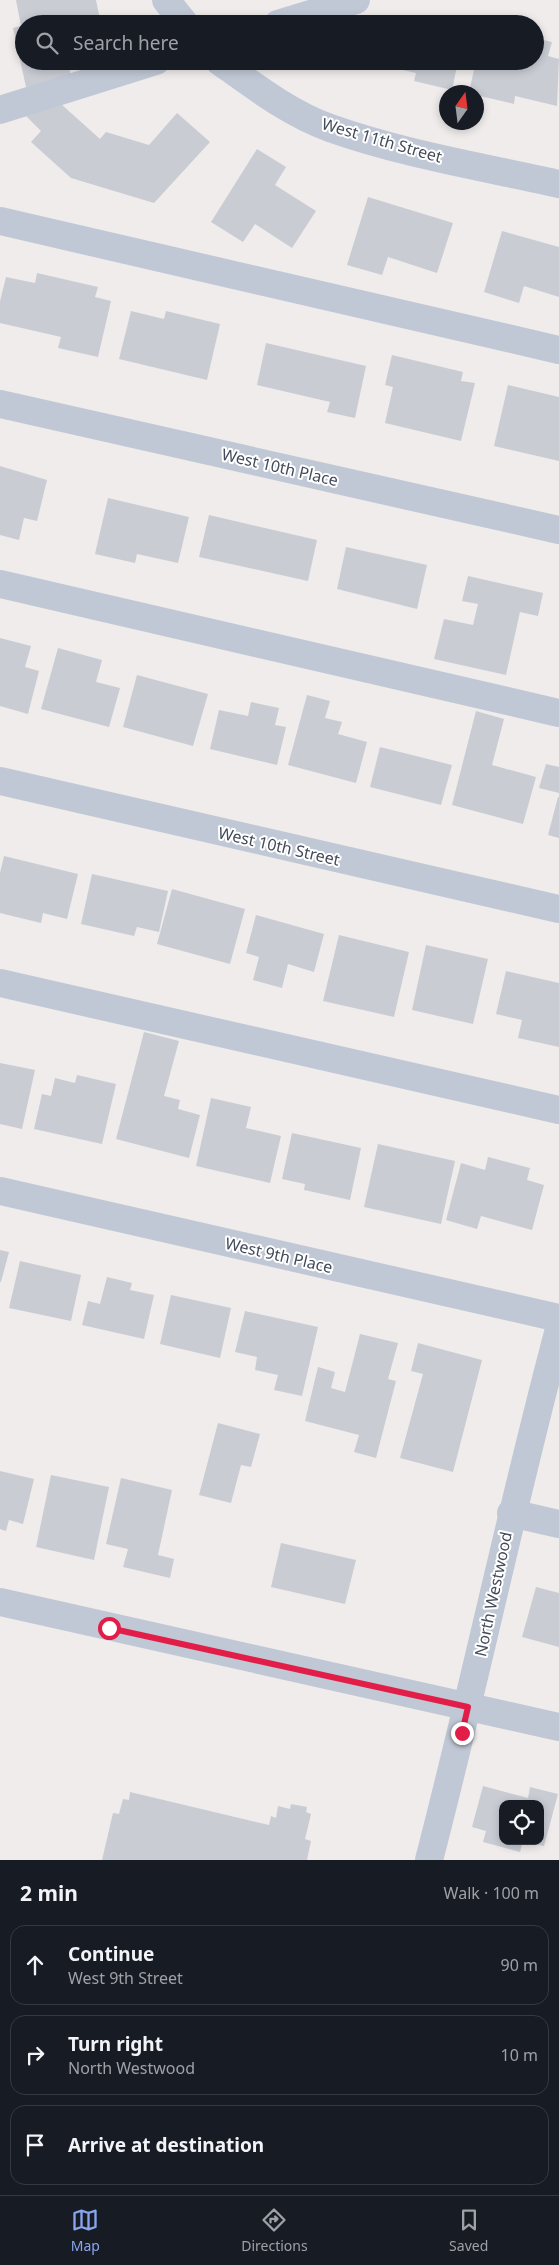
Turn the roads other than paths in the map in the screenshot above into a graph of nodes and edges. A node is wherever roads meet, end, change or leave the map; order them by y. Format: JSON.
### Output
{"nodes":[{"id":1,"x":166,"y":0,"type":"edge"},
{"id":2,"x":356,"y":0,"type":"edge"},
{"id":3,"x":178,"y":15,"type":"edge"},
{"id":4,"x":307,"y":15,"type":"edge"},
{"id":5,"x":127,"y":70,"type":"edge"},
{"id":6,"x":231,"y":70,"type":"edge"},
{"id":7,"x":0,"y":110,"type":"edge"},
{"id":8,"x":559,"y":184,"type":"edge"},
{"id":9,"x":0,"y":221,"type":"edge"},
{"id":10,"x":559,"y":350,"type":"edge"},
{"id":11,"x":0,"y":404,"type":"edge"},
{"id":12,"x":559,"y":530,"type":"edge"},
{"id":13,"x":0,"y":584,"type":"edge"},
{"id":14,"x":559,"y":713,"type":"edge"},
{"id":15,"x":0,"y":781,"type":"edge"},
{"id":16,"x":559,"y":909,"type":"edge"},
{"id":17,"x":0,"y":983,"type":"edge"},
{"id":18,"x":559,"y":1110,"type":"edge"},
{"id":19,"x":0,"y":1191,"type":"edge"},
{"id":20,"x":559,"y":1318,"type":"edge"},
{"id":21,"x":559,"y":1329,"type":"edge"},
{"id":22,"x":511,"y":1513,"type":"junction"},
{"id":23,"x":559,"y":1524,"type":"edge"},
{"id":24,"x":0,"y":1602,"type":"edge"},
{"id":25,"x":468,"y":1707,"type":"junction"},
{"id":26,"x":559,"y":1727,"type":"edge"},
{"id":27,"x":429,"y":1860,"type":"edge"}],
"edges":[{"from":1,"to":3,"type":"street"},
{"from":2,"to":4,"type":"street"},
{"from":5,"to":7,"type":"street"},
{"from":6,"to":8,"type":"street","name":"West 11th Street"},
{"from":9,"to":10,"type":"street"},
{"from":11,"to":12,"type":"street","name":"West 10th Place"},
{"from":13,"to":14,"type":"street"},
{"from":15,"to":16,"type":"street","name":"West 10th Street"},
{"from":17,"to":18,"type":"street"},
{"from":19,"to":20,"type":"street","name":"West 9th Place"},
{"from":21,"to":22,"type":"street","name":"North Westwood"},
{"from":22,"to":23,"type":"street"},
{"from":22,"to":25,"type":"street","name":"North Westwood"},
{"from":24,"to":25,"type":"street"},
{"from":25,"to":26,"type":"street"},
{"from":25,"to":27,"type":"street","name":"North Westwood"}]}
